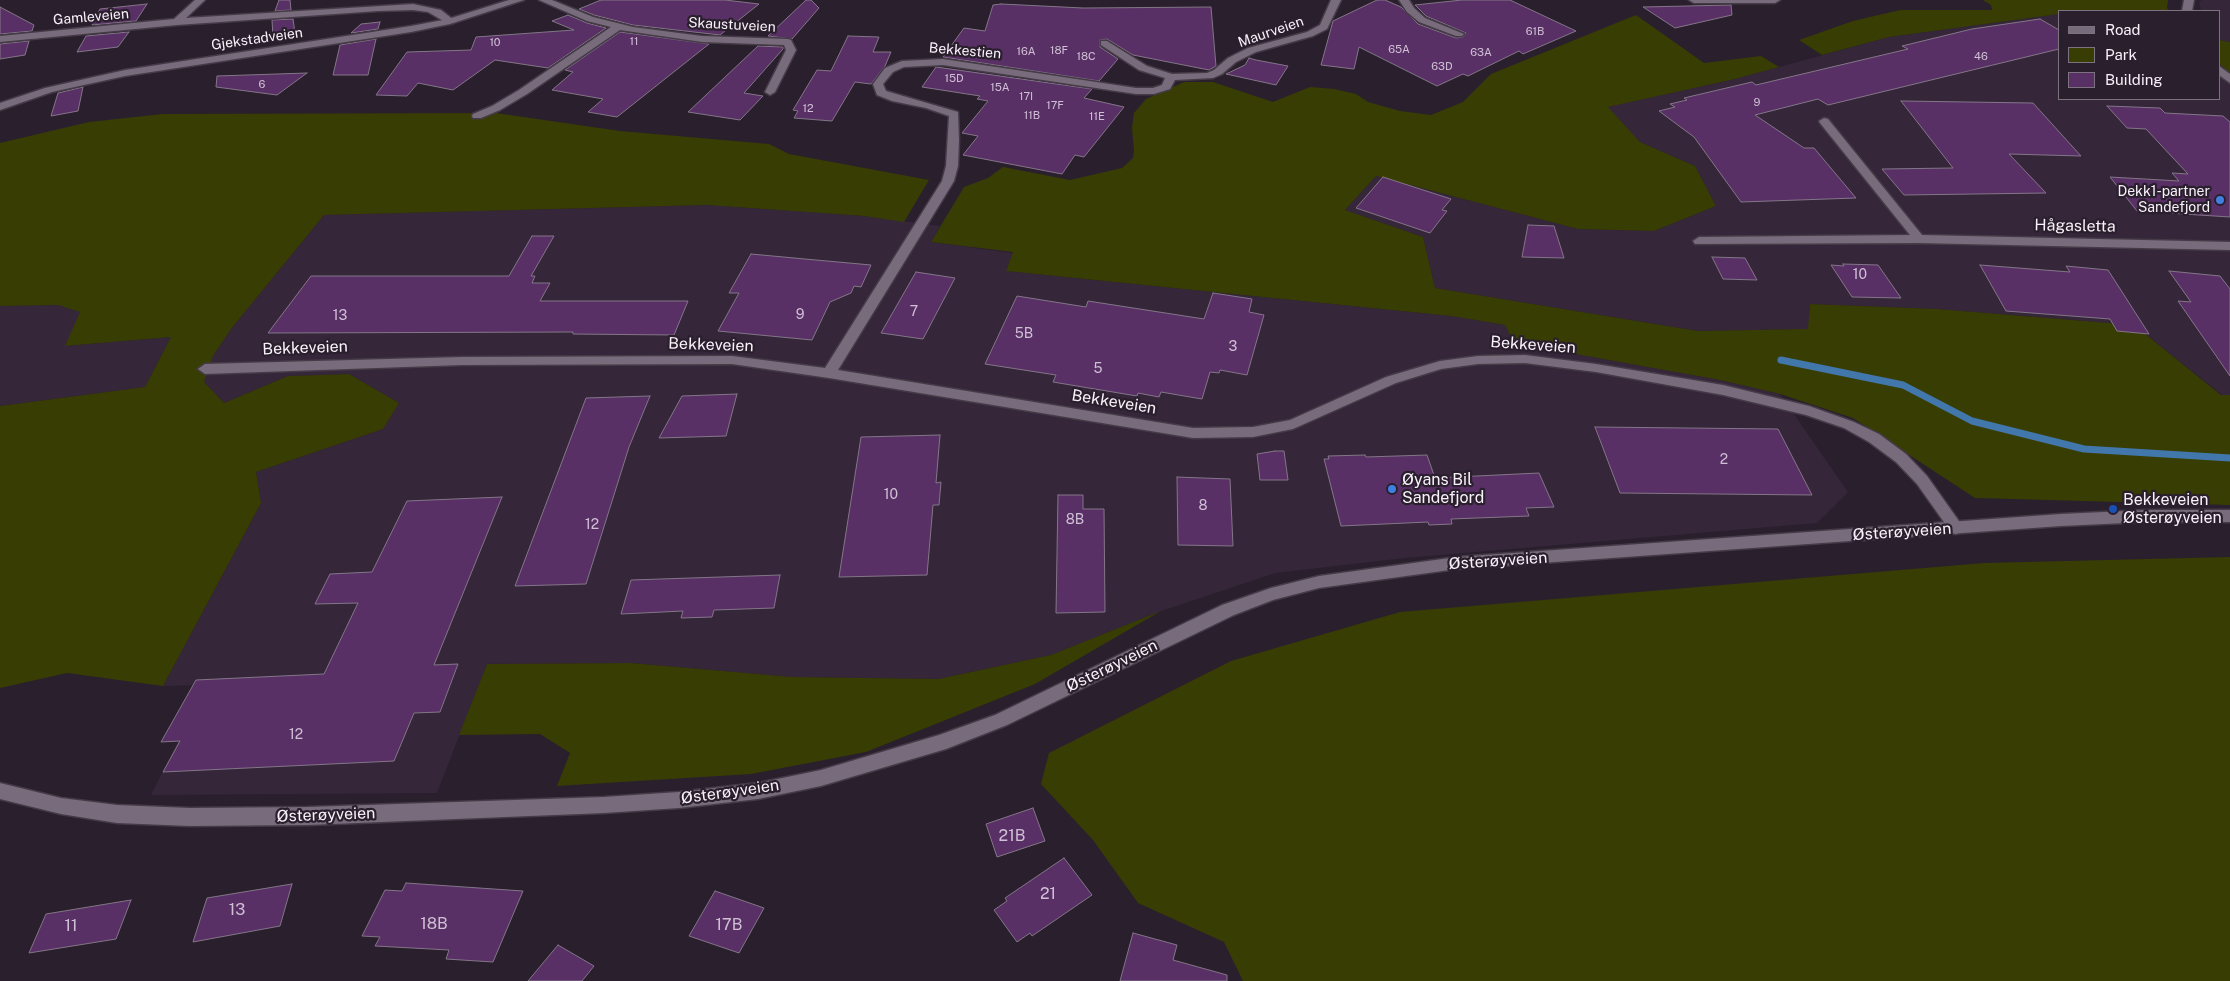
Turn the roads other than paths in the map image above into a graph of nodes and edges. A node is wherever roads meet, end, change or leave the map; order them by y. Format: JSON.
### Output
{"nodes":[{"id":1,"x":200,"y":0,"type":"edge"},
{"id":2,"x":519,"y":0,"type":"edge"},
{"id":3,"x":544,"y":0,"type":"edge"},
{"id":4,"x":1336,"y":0,"type":"edge"},
{"id":5,"x":1404,"y":0,"type":"edge"},
{"id":6,"x":1694,"y":0,"type":"edge"},
{"id":7,"x":1775,"y":0,"type":"edge"},
{"id":8,"x":450,"y":21,"type":"junction"},
{"id":9,"x":176,"y":22,"type":"junction"},
{"id":10,"x":618,"y":27,"type":"junction"},
{"id":11,"x":1459,"y":34,"type":"dead end"},
{"id":12,"x":0,"y":39,"type":"edge"},
{"id":13,"x":1104,"y":43,"type":"dead end"},
{"id":14,"x":2220,"y":70,"type":"edge"},
{"id":15,"x":1171,"y":77,"type":"junction"},
{"id":16,"x":2230,"y":80,"type":"edge"},
{"id":17,"x":770,"y":92,"type":"dead end"},
{"id":18,"x":0,"y":107,"type":"edge"},
{"id":19,"x":477,"y":116,"type":"dead end"},
{"id":20,"x":1824,"y":121,"type":"dead end"},
{"id":21,"x":1919,"y":239,"type":"junction"},
{"id":22,"x":1699,"y":241,"type":"dead end"},
{"id":23,"x":2230,"y":246,"type":"edge"},
{"id":24,"x":205,"y":368,"type":"dead end"},
{"id":25,"x":830,"y":373,"type":"junction"},
{"id":26,"x":2230,"y":516,"type":"edge"},
{"id":27,"x":1956,"y":528,"type":"junction"},
{"id":28,"x":0,"y":791,"type":"edge"}],
"edges":[{"from":1,"to":9,"type":"street"},
{"from":2,"to":8,"type":"street","name":"Gjekstadveien"},
{"from":3,"to":10,"type":"street","name":"Skaustuveien"},
{"from":4,"to":15,"type":"street","name":"Maurveien"},
{"from":5,"to":11,"type":"street"},
{"from":6,"to":7,"type":"street"},
{"from":8,"to":9,"type":"street","name":"Gamleveien"},
{"from":8,"to":18,"type":"street","name":"Gjekstadveien"},
{"from":9,"to":12,"type":"street","name":"Gamleveien"},
{"from":10,"to":17,"type":"street","name":"Skaustuveien"},
{"from":10,"to":19,"type":"street"},
{"from":13,"to":15,"type":"street"},
{"from":14,"to":16,"type":"street"},
{"from":15,"to":25,"type":"street","name":"Bekkestien"},
{"from":20,"to":21,"type":"street"},
{"from":21,"to":22,"type":"street","name":"Hågasletta"},
{"from":21,"to":23,"type":"street","name":"Hågasletta"},
{"from":24,"to":25,"type":"street","name":"Bekkeveien"},
{"from":25,"to":27,"type":"street","name":"Bekkeveien"},
{"from":26,"to":27,"type":"street","name":"Østerøyveien"},
{"from":27,"to":28,"type":"street","name":"Østerøyveien"}]}
